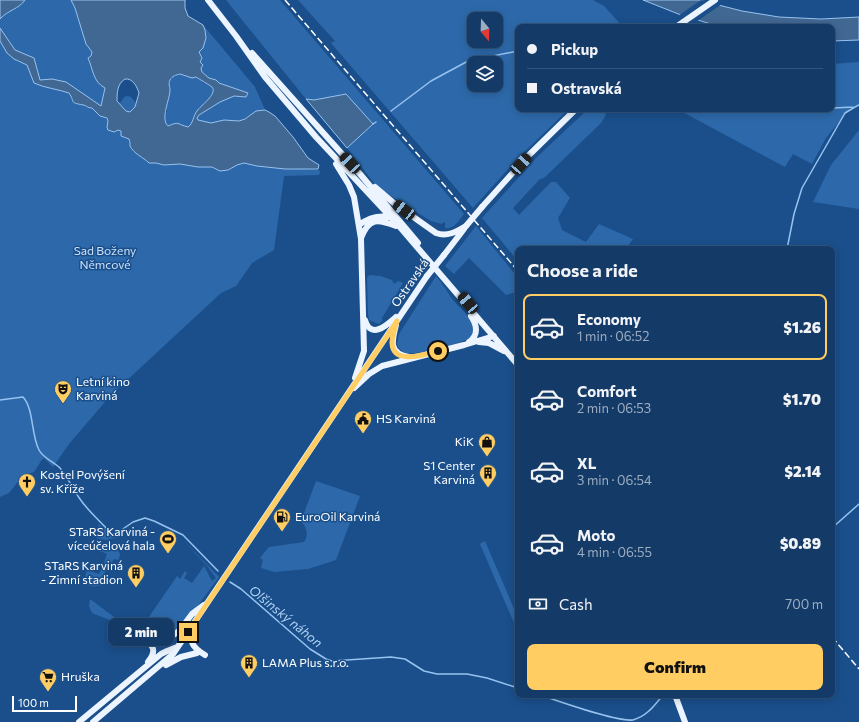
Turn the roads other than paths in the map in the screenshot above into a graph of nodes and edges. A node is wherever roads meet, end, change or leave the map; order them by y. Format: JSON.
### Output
{"nodes":[{"id":1,"x":208,"y":0,"type":"edge"},
{"id":2,"x":716,"y":0,"type":"edge"},
{"id":3,"x":680,"y":24,"type":"edge"},
{"id":4,"x":236,"y":36,"type":"junction"},
{"id":5,"x":573,"y":112,"type":"edge"},
{"id":6,"x":316,"y":137,"type":"junction"},
{"id":7,"x":360,"y":174,"type":"junction"},
{"id":8,"x":389,"y":216,"type":"junction"},
{"id":9,"x":399,"y":224,"type":"junction"},
{"id":10,"x":359,"y":225,"type":"junction"},
{"id":11,"x":466,"y":226,"type":"junction"},
{"id":12,"x":361,"y":239,"type":"junction"},
{"id":13,"x":462,"y":300,"type":"junction"},
{"id":14,"x":403,"y":311,"type":"junction"},
{"id":15,"x":364,"y":317,"type":"junction"},
{"id":16,"x":397,"y":321,"type":"junction"},
{"id":17,"x":494,"y":336,"type":"junction"},
{"id":18,"x":472,"y":343,"type":"junction"},
{"id":19,"x":464,"y":345,"type":"junction"},
{"id":20,"x":508,"y":353,"type":"junction"},
{"id":21,"x":412,"y":358,"type":"junction"},
{"id":22,"x":515,"y":361,"type":"edge"},
{"id":23,"x":352,"y":387,"type":"junction"},
{"id":24,"x":347,"y":394,"type":"junction"},
{"id":25,"x":208,"y":602,"type":"junction"},
{"id":26,"x":194,"y":623,"type":"junction"},
{"id":27,"x":177,"y":648,"type":"junction"},
{"id":28,"x":197,"y":653,"type":"dead end"},
{"id":29,"x":205,"y":655,"type":"dead end"},
{"id":30,"x":144,"y":668,"type":"junction"},
{"id":31,"x":151,"y":674,"type":"junction"},
{"id":32,"x":676,"y":698,"type":"edge"},
{"id":33,"x":95,"y":720,"type":"edge"},
{"id":34,"x":79,"y":722,"type":"edge"},
{"id":35,"x":685,"y":722,"type":"edge"}],
"edges":[{"from":1,"to":4,"type":"main road"},
{"from":2,"to":3,"type":"main road"},
{"from":4,"to":6,"type":"main road"},
{"from":4,"to":7,"type":"main road"},
{"from":5,"to":11,"type":"main road","name":"Ostravská","bridge":true},
{"from":6,"to":8,"type":"main road"},
{"from":6,"to":10,"type":"main road"},
{"from":7,"to":9,"type":"main road"},
{"from":7,"to":11,"type":"main road"},
{"from":8,"to":9,"type":"main road"},
{"from":8,"to":10,"type":"main road"},
{"from":9,"to":12,"type":"main road"},
{"from":9,"to":13,"type":"main road"},
{"from":9,"to":17,"type":"main road"},
{"from":10,"to":12,"type":"main road"},
{"from":11,"to":14,"type":"main road","name":"Ostravská","bridge":true},
{"from":12,"to":15,"type":"main road"},
{"from":13,"to":17,"type":"main road"},
{"from":13,"to":19,"type":"main road"},
{"from":14,"to":15,"type":"main road"},
{"from":14,"to":16,"type":"main road","name":"Ostravská"},
{"from":15,"to":23,"type":"main road"},
{"from":16,"to":21,"type":"main road"},
{"from":16,"to":23,"type":"main road","name":"Ostravská"},
{"from":17,"to":18,"type":"main road"},
{"from":17,"to":20,"type":"main road"},
{"from":18,"to":19,"type":"main road"},
{"from":18,"to":20,"type":"main road"},
{"from":19,"to":21,"type":"main road"},
{"from":20,"to":22,"type":"main road"},
{"from":21,"to":24,"type":"main road"},
{"from":23,"to":24,"type":"main road","name":"Ostravská"},
{"from":24,"to":25,"type":"main road","name":"Ostravská"},
{"from":25,"to":26,"type":"main road","name":"Ostravská"},
{"from":25,"to":30,"type":"main road"},
{"from":26,"to":27,"type":"main road","name":"Ostravská"},
{"from":26,"to":29,"type":"main road"},
{"from":27,"to":30,"type":"main road"},
{"from":27,"to":31,"type":"main road","name":"Ostravská"},
{"from":28,"to":31,"type":"main road"},
{"from":30,"to":34,"type":"main road"},
{"from":31,"to":33,"type":"main road"},
{"from":32,"to":35,"type":"main road"}]}
